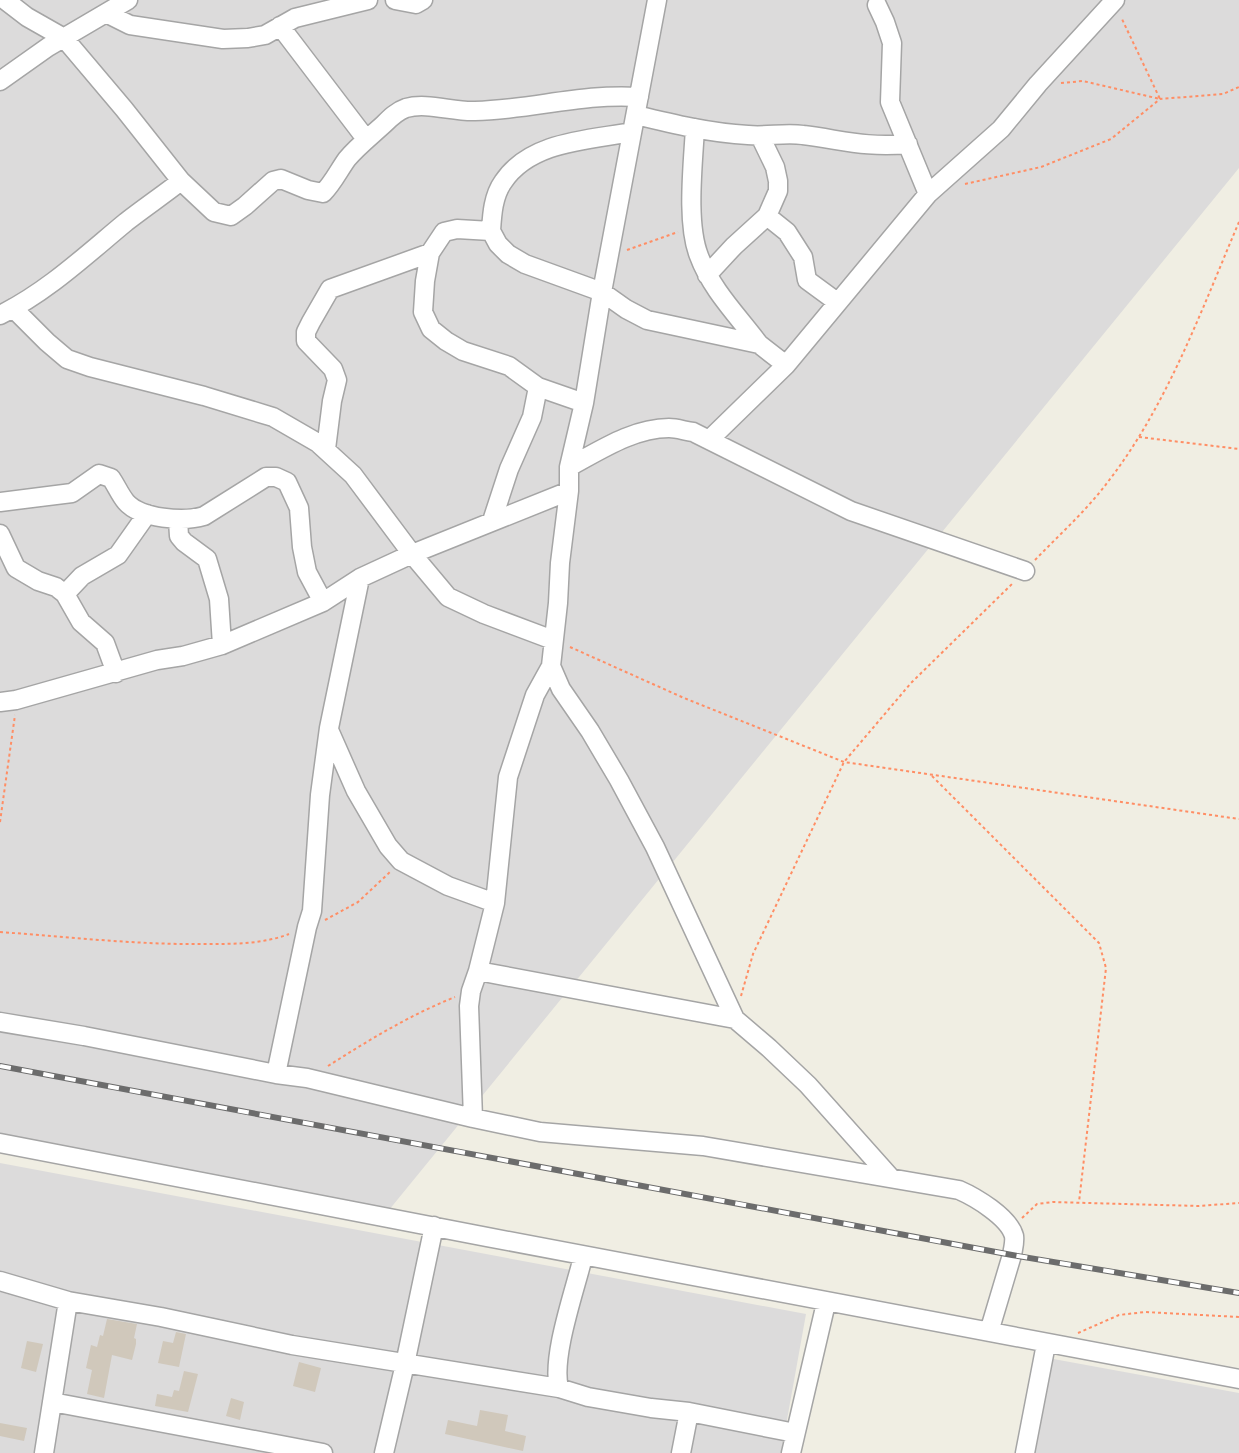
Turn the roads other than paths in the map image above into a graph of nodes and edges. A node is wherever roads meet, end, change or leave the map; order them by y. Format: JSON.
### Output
{"nodes":[{"id":1,"x":5,"y":0,"type":"edge"},
{"id":2,"x":128,"y":0,"type":"edge"},
{"id":3,"x":289,"y":0,"type":"edge"},
{"id":4,"x":368,"y":0,"type":"edge"},
{"id":5,"x":395,"y":0,"type":"edge"},
{"id":6,"x":657,"y":0,"type":"edge"},
{"id":7,"x":1114,"y":0,"type":"edge"},
{"id":8,"x":418,"y":1,"type":"edge"},
{"id":9,"x":876,"y":2,"type":"edge"},
{"id":10,"x":106,"y":13,"type":"junction"},
{"id":11,"x":287,"y":22,"type":"junction"},
{"id":12,"x":64,"y":38,"type":"junction"},
{"id":13,"x":0,"y":81,"type":"edge"},
{"id":14,"x":636,"y":115,"type":"junction"},
{"id":15,"x":695,"y":128,"type":"junction"},
{"id":16,"x":760,"y":136,"type":"junction"},
{"id":17,"x":366,"y":139,"type":"junction"},
{"id":18,"x":908,"y":144,"type":"junction"},
{"id":19,"x":181,"y":181,"type":"junction"},
{"id":20,"x":928,"y":194,"type":"junction"},
{"id":21,"x":766,"y":216,"type":"junction"},
{"id":22,"x":491,"y":231,"type":"junction"},
{"id":23,"x":430,"y":253,"type":"junction"},
{"id":24,"x":707,"y":275,"type":"junction"},
{"id":25,"x":602,"y":292,"type":"junction"},
{"id":26,"x":837,"y":302,"type":"junction"},
{"id":27,"x":6,"y":312,"type":"edge"},
{"id":28,"x":759,"y":344,"type":"junction"},
{"id":29,"x":786,"y":365,"type":"junction"},
{"id":30,"x":538,"y":387,"type":"junction"},
{"id":31,"x":584,"y":403,"type":"junction"},
{"id":32,"x":708,"y":440,"type":"junction"},
{"id":33,"x":326,"y":449,"type":"junction"},
{"id":34,"x":569,"y":467,"type":"junction"},
{"id":35,"x":569,"y":491,"type":"junction"},
{"id":36,"x":0,"y":502,"type":"edge"},
{"id":37,"x":147,"y":514,"type":"junction"},
{"id":38,"x":178,"y":520,"type":"junction"},
{"id":39,"x":492,"y":520,"type":"junction"},
{"id":40,"x":0,"y":534,"type":"edge"},
{"id":41,"x":412,"y":554,"type":"junction"},
{"id":42,"x":1025,"y":571,"type":"road end"},
{"id":43,"x":360,"y":578,"type":"junction"},
{"id":44,"x":65,"y":594,"type":"junction"},
{"id":45,"x":323,"y":602,"type":"junction"},
{"id":46,"x":553,"y":640,"type":"junction"},
{"id":47,"x":222,"y":645,"type":"junction"},
{"id":48,"x":551,"y":666,"type":"junction"},
{"id":49,"x":116,"y":673,"type":"junction"},
{"id":50,"x":8,"y":701,"type":"edge"},
{"id":51,"x":329,"y":728,"type":"junction"},
{"id":52,"x":495,"y":903,"type":"junction"},
{"id":53,"x":478,"y":971,"type":"junction"},
{"id":54,"x":735,"y":1019,"type":"junction"},
{"id":55,"x":0,"y":1022,"type":"edge"},
{"id":56,"x":276,"y":1074,"type":"junction"},
{"id":57,"x":473,"y":1118,"type":"junction"},
{"id":58,"x":0,"y":1143,"type":"edge"},
{"id":59,"x":891,"y":1178,"type":"junction"},
{"id":60,"x":434,"y":1226,"type":"junction"},
{"id":61,"x":583,"y":1257,"type":"junction"},
{"id":62,"x":0,"y":1281,"type":"edge"},
{"id":63,"x":68,"y":1301,"type":"junction"},
{"id":64,"x":826,"y":1303,"type":"junction"},
{"id":65,"x":989,"y":1332,"type":"junction"},
{"id":66,"x":1050,"y":1345,"type":"junction"},
{"id":67,"x":405,"y":1364,"type":"junction"},
{"id":68,"x":1239,"y":1379,"type":"edge"},
{"id":69,"x":559,"y":1388,"type":"junction"},
{"id":70,"x":52,"y":1402,"type":"junction"},
{"id":71,"x":689,"y":1412,"type":"junction"},
{"id":72,"x":795,"y":1433,"type":"junction"},
{"id":73,"x":284,"y":1450,"type":"edge"},
{"id":74,"x":44,"y":1453,"type":"edge"},
{"id":75,"x":323,"y":1453,"type":"edge"},
{"id":76,"x":384,"y":1453,"type":"edge"},
{"id":77,"x":681,"y":1453,"type":"edge"},
{"id":78,"x":791,"y":1453,"type":"edge"},
{"id":79,"x":1025,"y":1453,"type":"edge"}],
"edges":[{"from":1,"to":12,"type":"street"},
{"from":2,"to":10,"type":"street"},
{"from":3,"to":11,"type":"street"},
{"from":4,"to":11,"type":"street"},
{"from":5,"to":8,"type":"street"},
{"from":6,"to":14,"type":"street"},
{"from":7,"to":20,"type":"street"},
{"from":9,"to":18,"type":"street"},
{"from":10,"to":11,"type":"street"},
{"from":10,"to":12,"type":"street"},
{"from":11,"to":17,"type":"street"},
{"from":12,"to":13,"type":"street"},
{"from":12,"to":19,"type":"street"},
{"from":14,"to":15,"type":"street"},
{"from":14,"to":17,"type":"street"},
{"from":14,"to":22,"type":"street"},
{"from":14,"to":25,"type":"street"},
{"from":15,"to":16,"type":"street"},
{"from":15,"to":24,"type":"street"},
{"from":16,"to":18,"type":"street"},
{"from":16,"to":21,"type":"street"},
{"from":17,"to":19,"type":"street"},
{"from":18,"to":20,"type":"street"},
{"from":19,"to":27,"type":"street"},
{"from":20,"to":26,"type":"street"},
{"from":21,"to":24,"type":"street"},
{"from":21,"to":26,"type":"street"},
{"from":22,"to":23,"type":"street"},
{"from":22,"to":25,"type":"street"},
{"from":23,"to":30,"type":"street"},
{"from":23,"to":33,"type":"street"},
{"from":24,"to":28,"type":"street"},
{"from":25,"to":28,"type":"street"},
{"from":25,"to":31,"type":"street"},
{"from":26,"to":29,"type":"street"},
{"from":27,"to":33,"type":"street"},
{"from":28,"to":29,"type":"street"},
{"from":29,"to":32,"type":"street"},
{"from":30,"to":31,"type":"street"},
{"from":30,"to":39,"type":"street"},
{"from":31,"to":34,"type":"street"},
{"from":32,"to":34,"type":"street"},
{"from":32,"to":42,"type":"street"},
{"from":33,"to":41,"type":"street"},
{"from":34,"to":35,"type":"street"},
{"from":35,"to":39,"type":"street"},
{"from":35,"to":46,"type":"street"},
{"from":36,"to":37,"type":"street"},
{"from":37,"to":38,"type":"street"},
{"from":37,"to":44,"type":"street"},
{"from":38,"to":45,"type":"street"},
{"from":38,"to":47,"type":"street"},
{"from":39,"to":41,"type":"street"},
{"from":40,"to":44,"type":"street"},
{"from":41,"to":43,"type":"street"},
{"from":41,"to":46,"type":"street"},
{"from":43,"to":45,"type":"street"},
{"from":43,"to":51,"type":"street"},
{"from":44,"to":49,"type":"street"},
{"from":45,"to":47,"type":"street"},
{"from":46,"to":48,"type":"street"},
{"from":47,"to":49,"type":"street"},
{"from":48,"to":52,"type":"street"},
{"from":48,"to":54,"type":"street"},
{"from":49,"to":50,"type":"street"},
{"from":51,"to":52,"type":"street"},
{"from":51,"to":56,"type":"street"},
{"from":52,"to":53,"type":"street"},
{"from":53,"to":54,"type":"street"},
{"from":53,"to":57,"type":"street"},
{"from":54,"to":59,"type":"street"},
{"from":55,"to":56,"type":"street"},
{"from":56,"to":57,"type":"street"},
{"from":57,"to":59,"type":"street"},
{"from":58,"to":60,"type":"street"},
{"from":59,"to":65,"type":"street"},
{"from":60,"to":61,"type":"street"},
{"from":60,"to":67,"type":"street"},
{"from":61,"to":64,"type":"street"},
{"from":61,"to":69,"type":"street"},
{"from":62,"to":63,"type":"street"},
{"from":63,"to":67,"type":"street"},
{"from":63,"to":70,"type":"street"},
{"from":64,"to":65,"type":"street"},
{"from":64,"to":72,"type":"street"},
{"from":65,"to":66,"type":"street"},
{"from":66,"to":68,"type":"street"},
{"from":66,"to":79,"type":"street"},
{"from":67,"to":69,"type":"street"},
{"from":67,"to":76,"type":"street"},
{"from":69,"to":71,"type":"street"},
{"from":70,"to":73,"type":"street"},
{"from":70,"to":74,"type":"street"},
{"from":71,"to":72,"type":"street"},
{"from":71,"to":77,"type":"street"},
{"from":72,"to":78,"type":"street"},
{"from":73,"to":75,"type":"street"}]}
